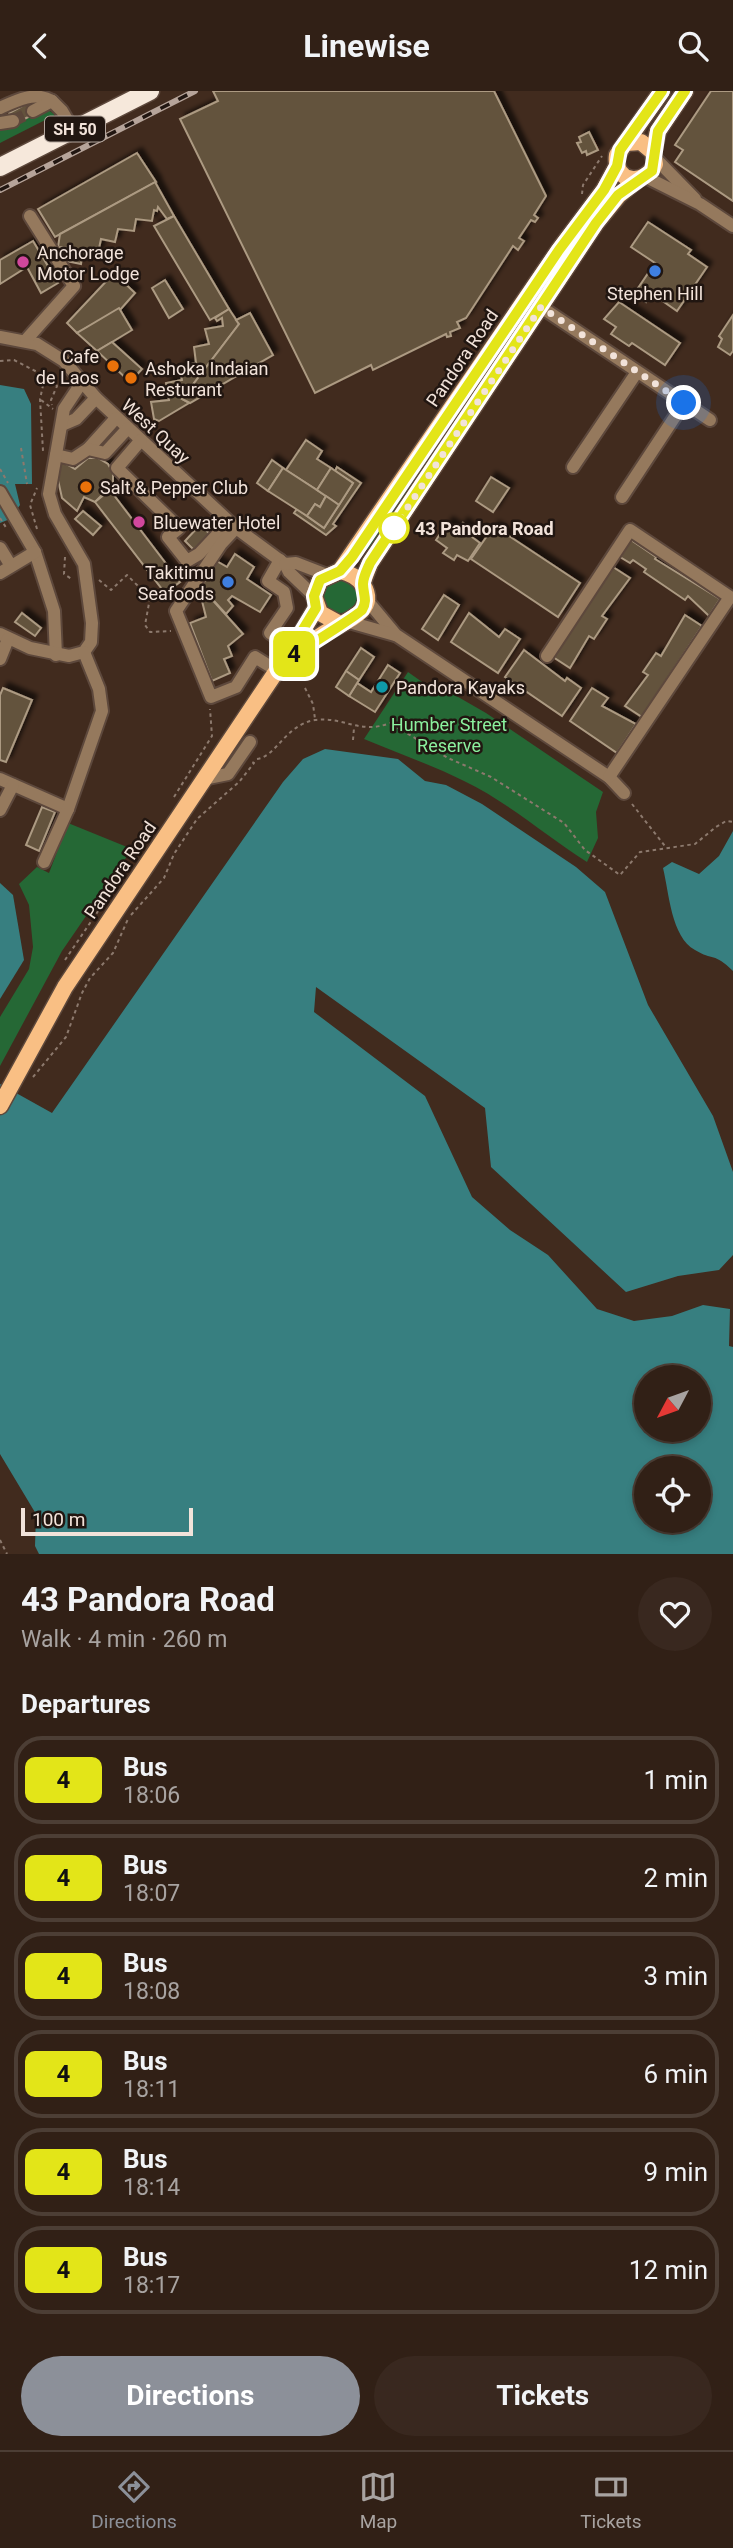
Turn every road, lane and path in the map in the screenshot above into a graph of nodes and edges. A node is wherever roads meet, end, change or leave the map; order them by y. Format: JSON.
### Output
{"nodes":[{"id":1,"x":16,"y":91,"type":"edge"},
{"id":2,"x":150,"y":91,"type":"edge"},
{"id":3,"x":662,"y":91,"type":"edge"},
{"id":4,"x":685,"y":91,"type":"edge"},
{"id":5,"x":48,"y":96,"type":"edge"},
{"id":6,"x":0,"y":99,"type":"edge"},
{"id":7,"x":31,"y":109,"type":"tunnel mouth"},
{"id":8,"x":5,"y":117,"type":"edge"},
{"id":9,"x":73,"y":130,"type":"junction"},
{"id":10,"x":626,"y":143,"type":"junction"},
{"id":11,"x":654,"y":156,"type":"junction"},
{"id":12,"x":617,"y":166,"type":"junction"},
{"id":13,"x":0,"y":167,"type":"edge"},
{"id":14,"x":641,"y":179,"type":"junction"},
{"id":15,"x":700,"y":204,"type":"junction"},
{"id":16,"x":30,"y":216,"type":"dead end"},
{"id":17,"x":733,"y":226,"type":"edge"},
{"id":18,"x":541,"y":307,"type":"junction"},
{"id":19,"x":0,"y":337,"type":"edge"},
{"id":20,"x":26,"y":340,"type":"junction"},
{"id":21,"x":38,"y":371,"type":"dead end"},
{"id":22,"x":637,"y":372,"type":"junction"},
{"id":23,"x":82,"y":382,"type":"junction"},
{"id":24,"x":96,"y":398,"type":"junction"},
{"id":25,"x":40,"y":399,"type":"dead end"},
{"id":26,"x":684,"y":403,"type":"junction"},
{"id":27,"x":117,"y":418,"type":"junction"},
{"id":28,"x":710,"y":420,"type":"dead end"},
{"id":29,"x":62,"y":425,"type":"junction"},
{"id":30,"x":128,"y":428,"type":"junction"},
{"id":31,"x":142,"y":440,"type":"junction"},
{"id":32,"x":21,"y":448,"type":"dead end"},
{"id":33,"x":88,"y":449,"type":"junction"},
{"id":34,"x":56,"y":455,"type":"junction"},
{"id":35,"x":573,"y":467,"type":"dead end"},
{"id":36,"x":27,"y":484,"type":"dead end"},
{"id":37,"x":39,"y":484,"type":"dead end"},
{"id":38,"x":0,"y":492,"type":"edge"},
{"id":39,"x":622,"y":497,"type":"dead end"},
{"id":40,"x":233,"y":525,"type":"junction"},
{"id":41,"x":0,"y":548,"type":"edge"},
{"id":42,"x":35,"y":552,"type":"junction"},
{"id":43,"x":282,"y":562,"type":"junction"},
{"id":44,"x":5,"y":570,"type":"edge"},
{"id":45,"x":333,"y":573,"type":"junction"},
{"id":46,"x":94,"y":576,"type":"dead end"},
{"id":47,"x":364,"y":592,"type":"junction"},
{"id":48,"x":315,"y":602,"type":"junction"},
{"id":49,"x":344,"y":623,"type":"junction"},
{"id":50,"x":174,"y":630,"type":"dead end"},
{"id":51,"x":396,"y":635,"type":"junction"},
{"id":52,"x":4,"y":636,"type":"edge"},
{"id":53,"x":84,"y":652,"type":"junction"},
{"id":54,"x":56,"y":655,"type":"junction"},
{"id":55,"x":547,"y":656,"type":"dead end"},
{"id":56,"x":0,"y":659,"type":"edge"},
{"id":57,"x":284,"y":660,"type":"junction"},
{"id":58,"x":305,"y":688,"type":"dead end"},
{"id":59,"x":207,"y":704,"type":"dead end"},
{"id":60,"x":315,"y":720,"type":"junction"},
{"id":61,"x":354,"y":726,"type":"junction"},
{"id":62,"x":353,"y":740,"type":"dead end"},
{"id":63,"x":250,"y":742,"type":"dead end"},
{"id":64,"x":245,"y":758,"type":"dead end"},
{"id":65,"x":257,"y":759,"type":"dead end"},
{"id":66,"x":609,"y":777,"type":"junction"},
{"id":67,"x":0,"y":779,"type":"edge"},
{"id":68,"x":203,"y":779,"type":"junction"},
{"id":69,"x":13,"y":785,"type":"junction"},
{"id":70,"x":624,"y":793,"type":"joint"},
{"id":71,"x":174,"y":798,"type":"dead end"},
{"id":72,"x":68,"y":809,"type":"junction"},
{"id":73,"x":0,"y":810,"type":"edge"},
{"id":74,"x":733,"y":822,"type":"edge"},
{"id":75,"x":666,"y":847,"type":"junction"},
{"id":76,"x":44,"y":862,"type":"dead end"},
{"id":77,"x":118,"y":881,"type":"dead end"},
{"id":78,"x":62,"y":967,"type":"dead end"},
{"id":79,"x":21,"y":1082,"type":"junction"},
{"id":80,"x":0,"y":1106,"type":"edge"},
{"id":81,"x":0,"y":1540,"type":"edge"},
{"id":82,"x":7,"y":1554,"type":"edge"}],
"edges":[{"from":1,"to":6,"type":"street"},
{"from":2,"to":9,"type":"highway","number":"SH 50"},
{"from":3,"to":10,"type":"main road"},
{"from":4,"to":11,"type":"main road"},
{"from":5,"to":7,"type":"street"},
{"from":5,"to":8,"type":"street"},
{"from":5,"to":9,"type":"street"},
{"from":9,"to":13,"type":"highway","number":"SH 50"},
{"from":10,"to":11,"type":"main road"},
{"from":10,"to":12,"type":"main road"},
{"from":11,"to":14,"type":"main road"},
{"from":11,"to":15,"type":"street"},
{"from":12,"to":14,"type":"main road"},
{"from":12,"to":45,"type":"main road","name":"Pandora Road"},
{"from":14,"to":15,"type":"street"},
{"from":14,"to":18,"type":"main road"},
{"from":15,"to":17,"type":"street"},
{"from":16,"to":20,"type":"street"},
{"from":18,"to":22,"type":"street"},
{"from":18,"to":47,"type":"main road"},
{"from":19,"to":20,"type":"street","name":"West Quay"},
{"from":20,"to":23,"type":"street","name":"West Quay"},
{"from":21,"to":25,"type":"path"},
{"from":22,"to":26,"type":"street"},
{"from":22,"to":35,"type":"street"},
{"from":23,"to":24,"type":"street","name":"West Quay"},
{"from":23,"to":29,"type":"street"},
{"from":24,"to":27,"type":"street","name":"West Quay"},
{"from":24,"to":29,"type":"street"},
{"from":26,"to":28,"type":"street"},
{"from":26,"to":39,"type":"street"},
{"from":27,"to":30,"type":"street","name":"West Quay"},
{"from":27,"to":33,"type":"street"},
{"from":29,"to":34,"type":"street"},
{"from":30,"to":31,"type":"street","name":"West Quay"},
{"from":30,"to":33,"type":"street"},
{"from":31,"to":40,"type":"street","name":"West Quay"},
{"from":31,"to":40,"type":"street"},
{"from":32,"to":36,"type":"path"},
{"from":33,"to":34,"type":"street"},
{"from":34,"to":53,"type":"street"},
{"from":37,"to":42,"type":"path"},
{"from":38,"to":42,"type":"street"},
{"from":40,"to":43,"type":"street","name":"West Quay"},
{"from":40,"to":57,"type":"street"},
{"from":41,"to":44,"type":"street"},
{"from":42,"to":44,"type":"street"},
{"from":42,"to":54,"type":"street"},
{"from":43,"to":45,"type":"street","name":"West Quay"},
{"from":43,"to":48,"type":"street","name":"West Quay"},
{"from":43,"to":57,"type":"street"},
{"from":45,"to":47,"type":"main road"},
{"from":45,"to":48,"type":"main road"},
{"from":46,"to":50,"type":"path"},
{"from":47,"to":49,"type":"main road"},
{"from":47,"to":51,"type":"street"},
{"from":48,"to":49,"type":"main road"},
{"from":48,"to":57,"type":"main road","name":"Pandora Road"},
{"from":49,"to":51,"type":"street"},
{"from":49,"to":57,"type":"main road"},
{"from":51,"to":66,"type":"street"},
{"from":52,"to":54,"type":"street"},
{"from":52,"to":56,"type":"street"},
{"from":53,"to":54,"type":"street"},
{"from":53,"to":72,"type":"street"},
{"from":55,"to":66,"type":"street"},
{"from":57,"to":68,"type":"main road","name":"Pandora Road"},
{"from":58,"to":60,"type":"path"},
{"from":59,"to":71,"type":"path"},
{"from":60,"to":61,"type":"path"},
{"from":60,"to":65,"type":"path"},
{"from":61,"to":62,"type":"path"},
{"from":61,"to":75,"type":"path"},
{"from":63,"to":68,"type":"street"},
{"from":64,"to":79,"type":"path"},
{"from":66,"to":70,"type":"street"},
{"from":67,"to":69,"type":"street"},
{"from":68,"to":79,"type":"main road","name":"Pandora Road"},
{"from":69,"to":72,"type":"street"},
{"from":69,"to":73,"type":"street"},
{"from":70,"to":75,"type":"path"},
{"from":72,"to":76,"type":"street"},
{"from":74,"to":75,"type":"path"},
{"from":77,"to":78,"type":"path"},
{"from":79,"to":80,"type":"main road","name":"Pandora Road"},
{"from":81,"to":82,"type":"path"}]}
